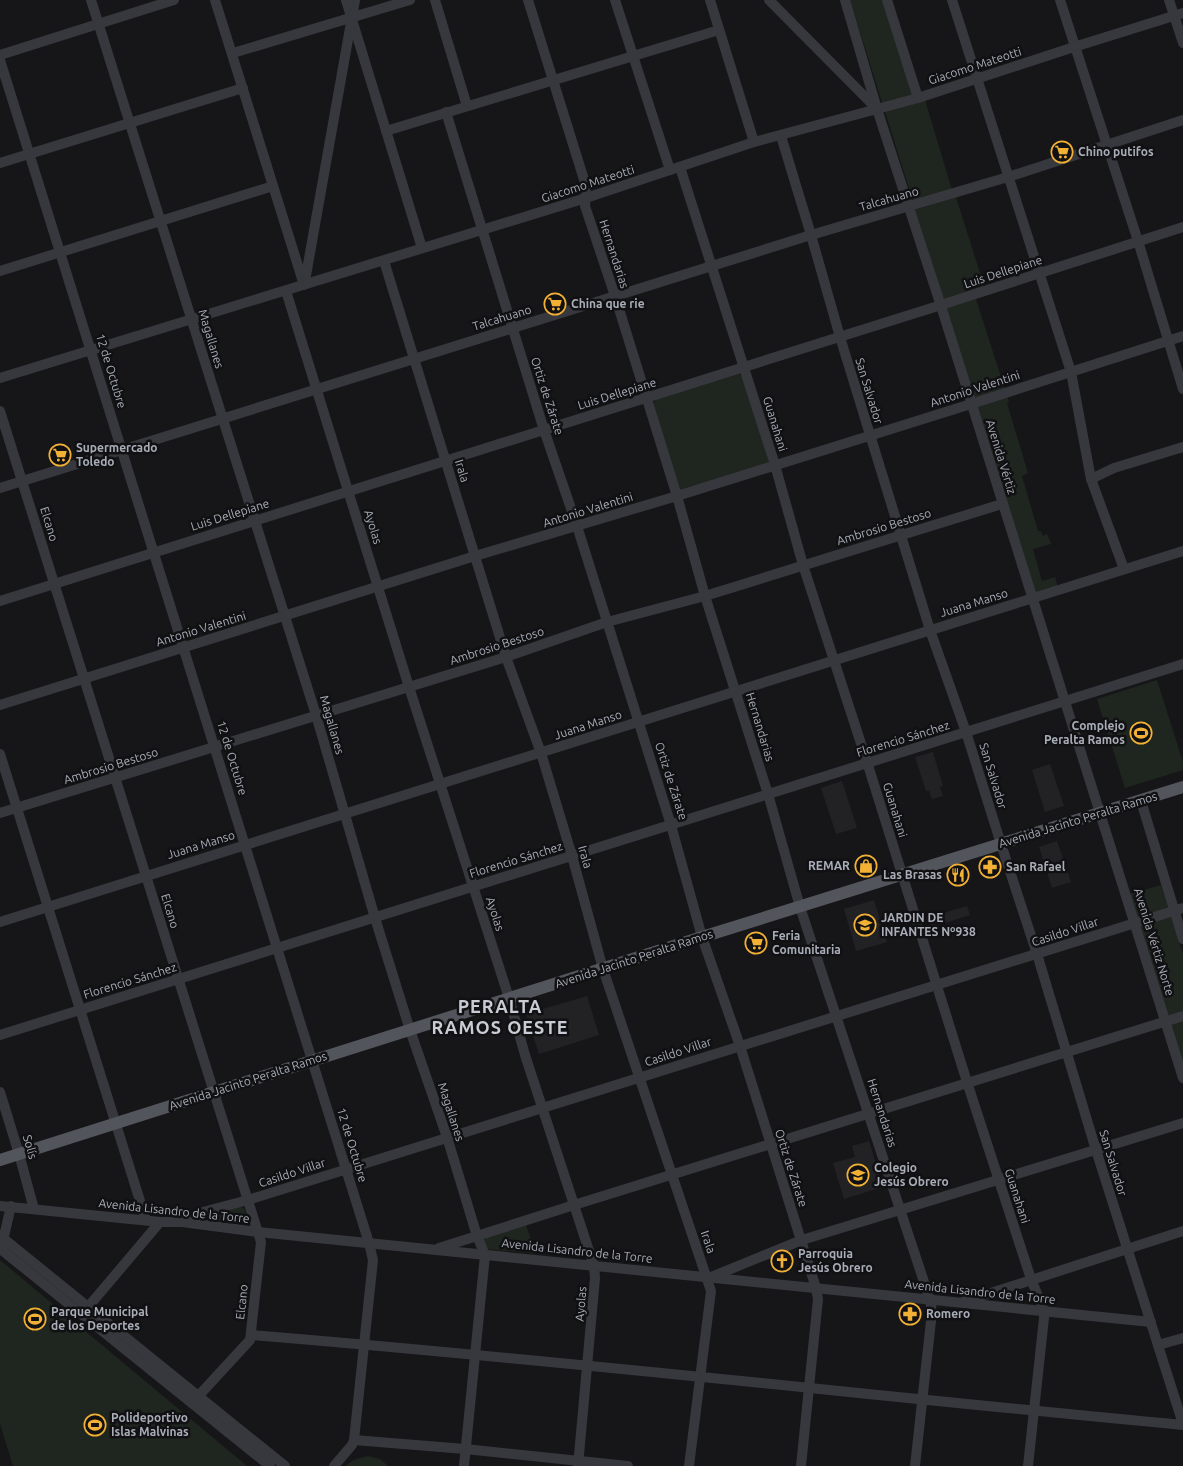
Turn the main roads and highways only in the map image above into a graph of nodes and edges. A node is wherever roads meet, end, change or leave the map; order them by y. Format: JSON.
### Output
{"nodes":[{"id":1,"x":1183,"y":787,"type":"edge"},
{"id":2,"x":0,"y":1160,"type":"edge"}],
"edges":[{"from":1,"to":2,"type":"main road","name":"Avenida Jacinto Peralta Ramos"}]}
